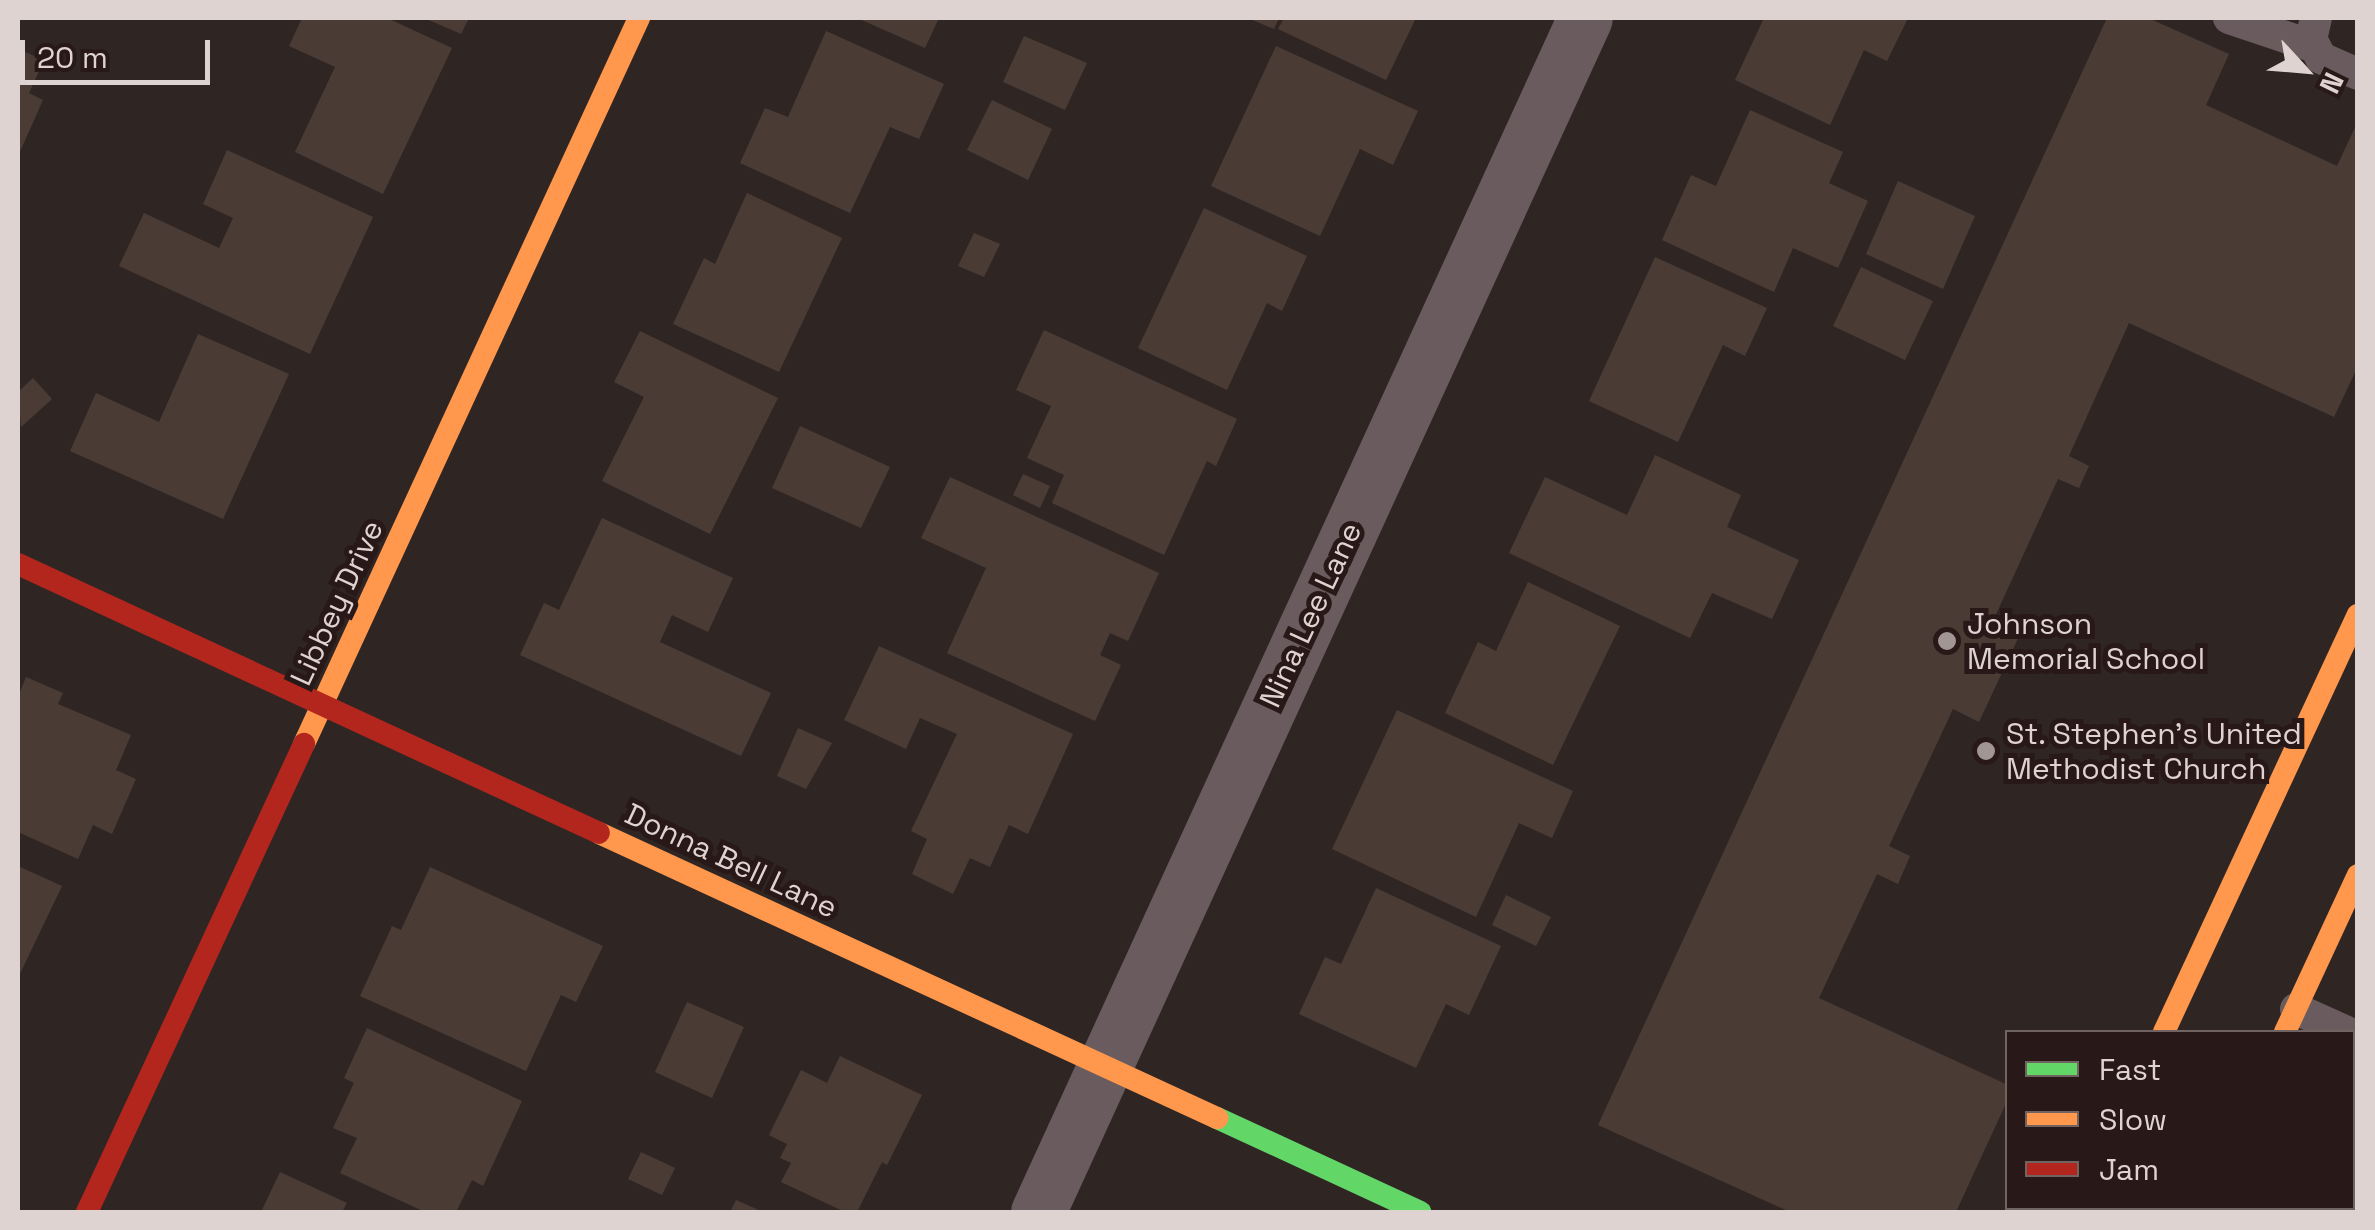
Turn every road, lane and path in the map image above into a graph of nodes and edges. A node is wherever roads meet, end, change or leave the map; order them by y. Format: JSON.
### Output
{"nodes":[{"id":1,"x":638,"y":18,"type":"edge"},
{"id":2,"x":1585,"y":18,"type":"edge"},
{"id":3,"x":2229,"y":18,"type":"edge"},
{"id":4,"x":2316,"y":32,"type":"edge"},
{"id":5,"x":2358,"y":74,"type":"edge"},
{"id":6,"x":18,"y":564,"type":"edge"},
{"id":7,"x":2358,"y":615,"type":"edge"},
{"id":8,"x":323,"y":705,"type":"junction"},
{"id":9,"x":2358,"y":874,"type":"edge"},
{"id":10,"x":2291,"y":1021,"type":"edge"},
{"id":11,"x":2165,"y":1030,"type":"edge"},
{"id":12,"x":2330,"y":1030,"type":"edge"},
{"id":13,"x":1105,"y":1067,"type":"junction"},
{"id":14,"x":87,"y":1212,"type":"edge"},
{"id":15,"x":1038,"y":1212,"type":"edge"},
{"id":16,"x":1420,"y":1212,"type":"edge"}],
"edges":[{"from":1,"to":8,"type":"street","name":"Libbey Drive"},
{"from":2,"to":13,"type":"street","name":"Nina Lee Lane"},
{"from":3,"to":4,"type":"lane"},
{"from":4,"to":5,"type":"lane"},
{"from":6,"to":8,"type":"street","name":"Donna Bell Lane"},
{"from":7,"to":11,"type":"street"},
{"from":8,"to":13,"type":"street","name":"Donna Bell Lane"},
{"from":8,"to":14,"type":"street","name":"Libbey Drive"},
{"from":9,"to":10,"type":"street"},
{"from":10,"to":12,"type":"lane"},
{"from":13,"to":15,"type":"street","name":"Nina Lee Lane"},
{"from":13,"to":16,"type":"street","name":"Donna Bell Lane"}]}
